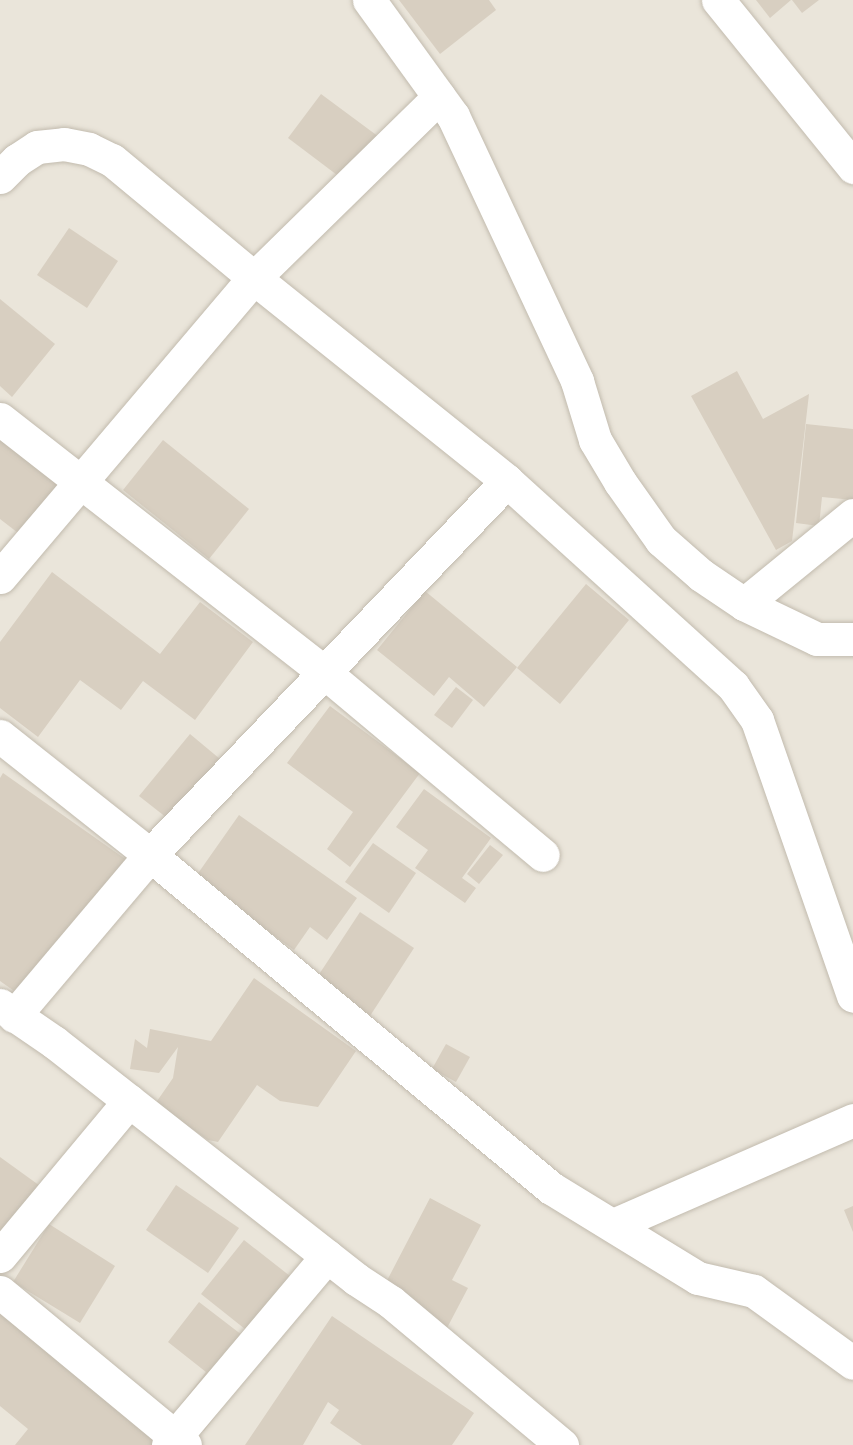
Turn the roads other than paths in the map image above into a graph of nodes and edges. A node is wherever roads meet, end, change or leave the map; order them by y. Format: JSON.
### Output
{"nodes":[{"id":1,"x":369,"y":0,"type":"edge"},
{"id":2,"x":718,"y":0,"type":"edge"},
{"id":3,"x":439,"y":97,"type":"junction"},
{"id":4,"x":853,"y":167,"type":"edge"},
{"id":5,"x":0,"y":177,"type":"edge"},
{"id":6,"x":254,"y":278,"type":"junction"},
{"id":7,"x":0,"y":419,"type":"edge"},
{"id":8,"x":507,"y":481,"type":"junction"},
{"id":9,"x":81,"y":482,"type":"junction"},
{"id":10,"x":853,"y":515,"type":"edge"},
{"id":11,"x":0,"y":577,"type":"edge"},
{"id":12,"x":744,"y":604,"type":"junction"},
{"id":13,"x":853,"y":639,"type":"edge"},
{"id":14,"x":324,"y":672,"type":"junction"},
{"id":15,"x":0,"y":736,"type":"edge"},
{"id":16,"x":150,"y":855,"type":"junction"},
{"id":17,"x":543,"y":855,"type":"dead end"},
{"id":18,"x":853,"y":996,"type":"edge"},
{"id":19,"x":7,"y":1011,"type":"edge"},
{"id":20,"x":129,"y":1101,"type":"junction"},
{"id":21,"x":853,"y":1120,"type":"edge"},
{"id":22,"x":613,"y":1225,"type":"junction"},
{"id":23,"x":0,"y":1256,"type":"edge"},
{"id":24,"x":327,"y":1256,"type":"junction"},
{"id":25,"x":0,"y":1292,"type":"edge"},
{"id":26,"x":853,"y":1363,"type":"edge"},
{"id":27,"x":542,"y":1439,"type":"edge"},
{"id":28,"x":176,"y":1442,"type":"edge"}],
"edges":[{"from":1,"to":3,"type":"street"},
{"from":2,"to":4,"type":"street"},
{"from":3,"to":6,"type":"street"},
{"from":3,"to":12,"type":"street"},
{"from":5,"to":6,"type":"street"},
{"from":6,"to":8,"type":"street"},
{"from":6,"to":9,"type":"street"},
{"from":7,"to":9,"type":"street"},
{"from":8,"to":14,"type":"street"},
{"from":8,"to":18,"type":"street"},
{"from":9,"to":11,"type":"street"},
{"from":9,"to":14,"type":"street"},
{"from":10,"to":12,"type":"street"},
{"from":12,"to":13,"type":"street"},
{"from":14,"to":16,"type":"street"},
{"from":14,"to":17,"type":"street"},
{"from":15,"to":16,"type":"street"},
{"from":16,"to":19,"type":"street"},
{"from":16,"to":22,"type":"street"},
{"from":19,"to":20,"type":"street"},
{"from":20,"to":23,"type":"street"},
{"from":20,"to":24,"type":"street"},
{"from":21,"to":22,"type":"street"},
{"from":22,"to":26,"type":"street"},
{"from":24,"to":27,"type":"street"},
{"from":24,"to":28,"type":"street"},
{"from":25,"to":28,"type":"street"}]}
